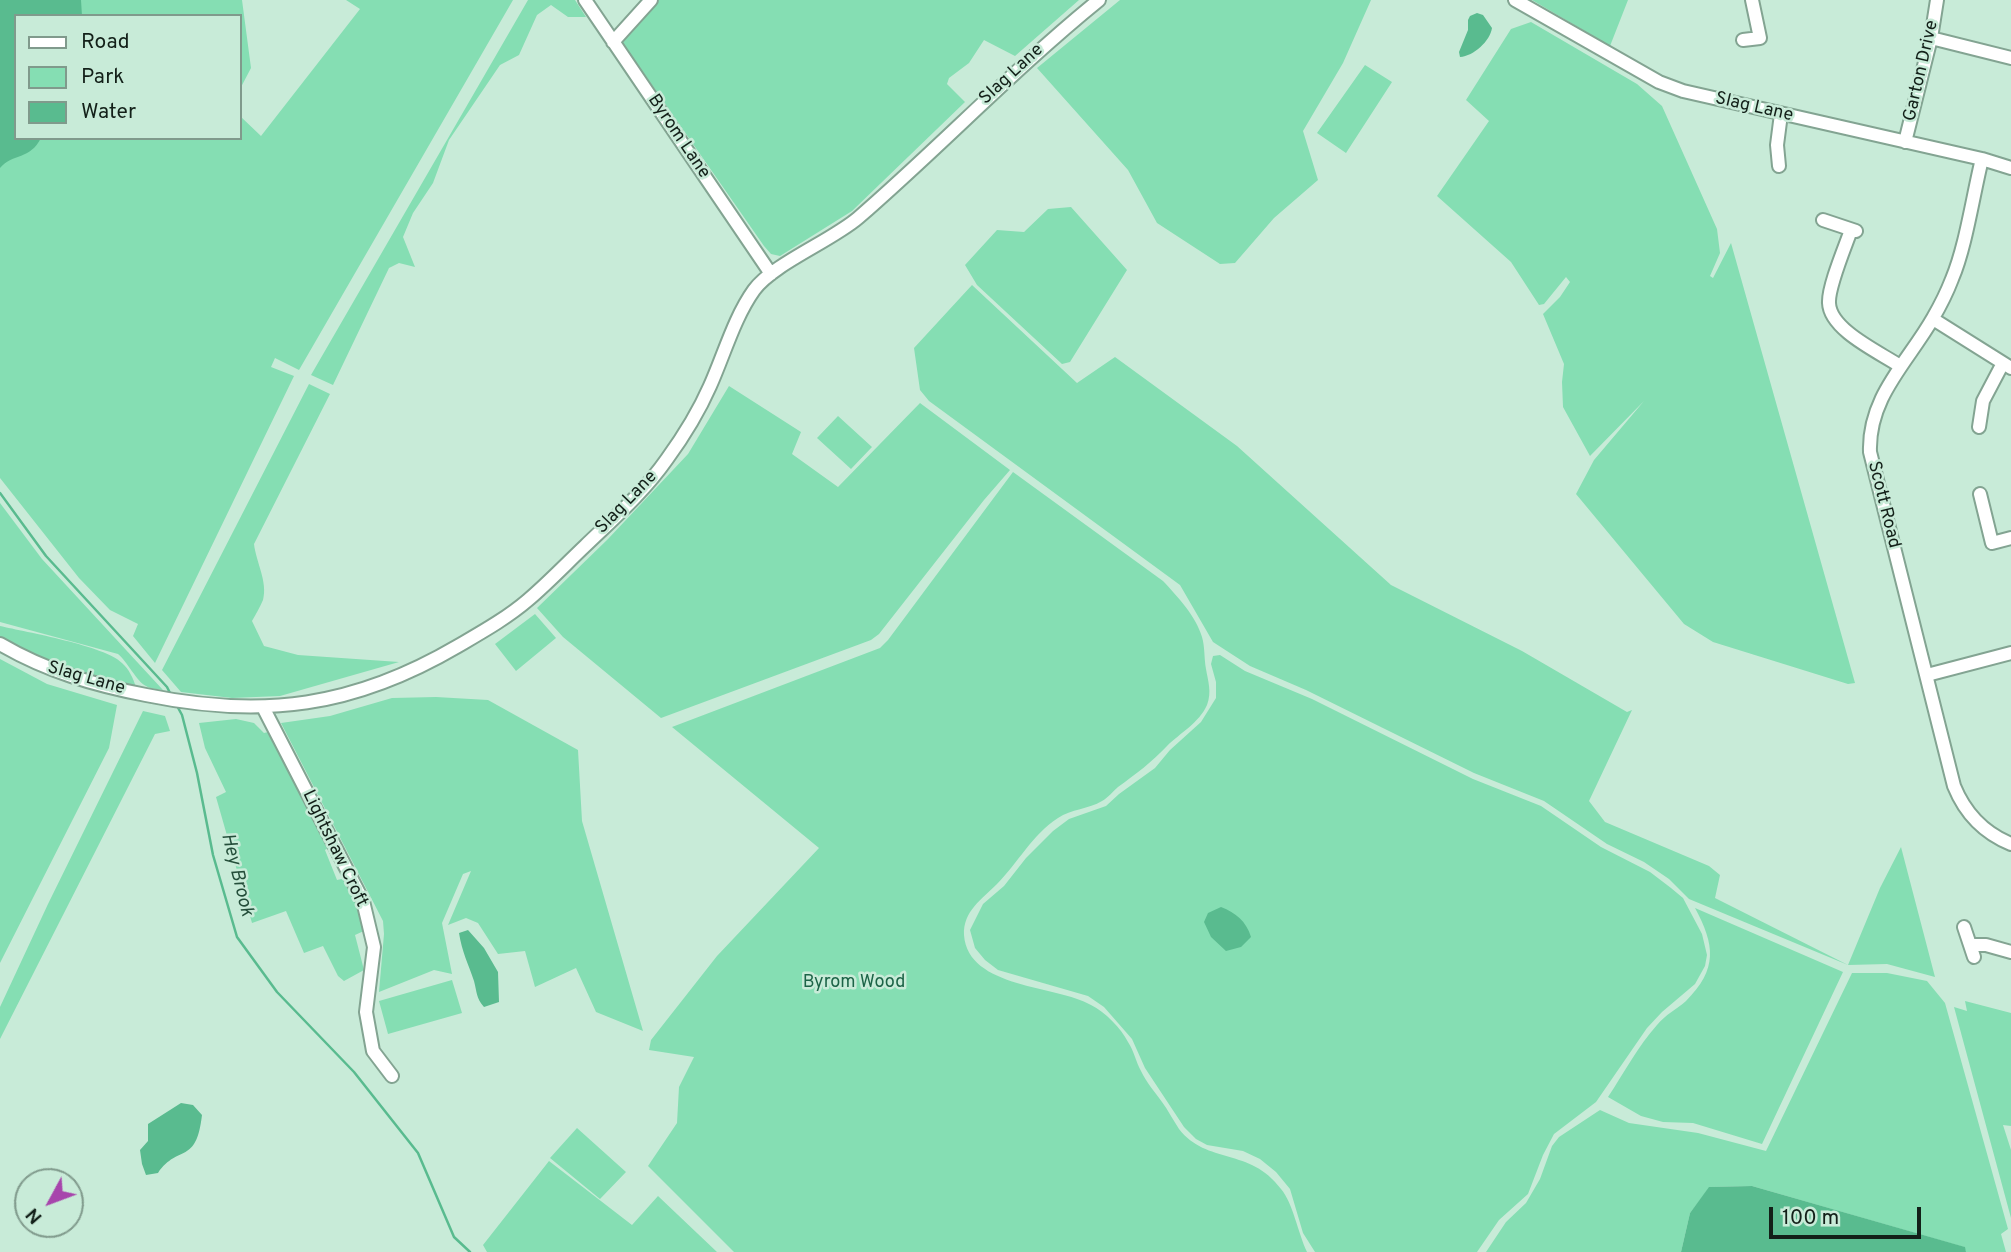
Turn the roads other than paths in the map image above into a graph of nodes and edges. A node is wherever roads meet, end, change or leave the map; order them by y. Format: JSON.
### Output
{"nodes":[{"id":1,"x":585,"y":0,"type":"edge"},
{"id":2,"x":651,"y":0,"type":"edge"},
{"id":3,"x":1099,"y":0,"type":"edge"},
{"id":4,"x":1515,"y":0,"type":"edge"},
{"id":5,"x":1752,"y":0,"type":"edge"},
{"id":6,"x":1937,"y":0,"type":"edge"},
{"id":7,"x":1931,"y":38,"type":"junction"},
{"id":8,"x":1743,"y":40,"type":"dead end"},
{"id":9,"x":613,"y":42,"type":"junction"},
{"id":10,"x":2011,"y":58,"type":"edge"},
{"id":11,"x":1781,"y":114,"type":"junction"},
{"id":12,"x":1905,"y":142,"type":"junction"},
{"id":13,"x":1982,"y":159,"type":"junction"},
{"id":14,"x":1779,"y":166,"type":"dead end"},
{"id":15,"x":2011,"y":168,"type":"edge"},
{"id":16,"x":1823,"y":220,"type":"dead end"},
{"id":17,"x":771,"y":274,"type":"junction"},
{"id":18,"x":1933,"y":319,"type":"junction"},
{"id":19,"x":1900,"y":366,"type":"junction"},
{"id":20,"x":2007,"y":366,"type":"edge"},
{"id":21,"x":1979,"y":427,"type":"dead end"},
{"id":22,"x":1980,"y":494,"type":"dead end"},
{"id":23,"x":2011,"y":538,"type":"edge"},
{"id":24,"x":0,"y":645,"type":"edge"},
{"id":25,"x":2011,"y":653,"type":"edge"},
{"id":26,"x":1927,"y":675,"type":"junction"},
{"id":27,"x":263,"y":707,"type":"junction"},
{"id":28,"x":2011,"y":844,"type":"edge"},
{"id":29,"x":1964,"y":927,"type":"dead end"},
{"id":30,"x":2011,"y":952,"type":"edge"},
{"id":31,"x":392,"y":1076,"type":"dead end"}],
"edges":[{"from":1,"to":9,"type":"street","name":"Byrom Lane"},
{"from":2,"to":9,"type":"street"},
{"from":3,"to":17,"type":"street","name":"Slag Lane"},
{"from":4,"to":11,"type":"street","name":"Slag Lane"},
{"from":5,"to":8,"type":"street"},
{"from":6,"to":7,"type":"street","name":"Garton Drive"},
{"from":7,"to":10,"type":"street"},
{"from":7,"to":12,"type":"street","name":"Garton Drive"},
{"from":9,"to":17,"type":"street","name":"Byrom Lane"},
{"from":11,"to":12,"type":"street","name":"Slag Lane"},
{"from":11,"to":14,"type":"street"},
{"from":12,"to":13,"type":"street","name":"Slag Lane"},
{"from":13,"to":15,"type":"street","name":"Slag Lane"},
{"from":13,"to":18,"type":"street","name":"Scott Road"},
{"from":16,"to":19,"type":"street"},
{"from":17,"to":27,"type":"street","name":"Slag Lane"},
{"from":18,"to":19,"type":"street","name":"Scott Road"},
{"from":18,"to":20,"type":"street"},
{"from":19,"to":26,"type":"street","name":"Scott Road"},
{"from":20,"to":21,"type":"street"},
{"from":22,"to":23,"type":"street"},
{"from":24,"to":27,"type":"street","name":"Slag Lane"},
{"from":25,"to":26,"type":"street"},
{"from":26,"to":28,"type":"street","name":"Scott Road"},
{"from":27,"to":31,"type":"street","name":"Lightshaw Croft"},
{"from":29,"to":30,"type":"street"}]}
